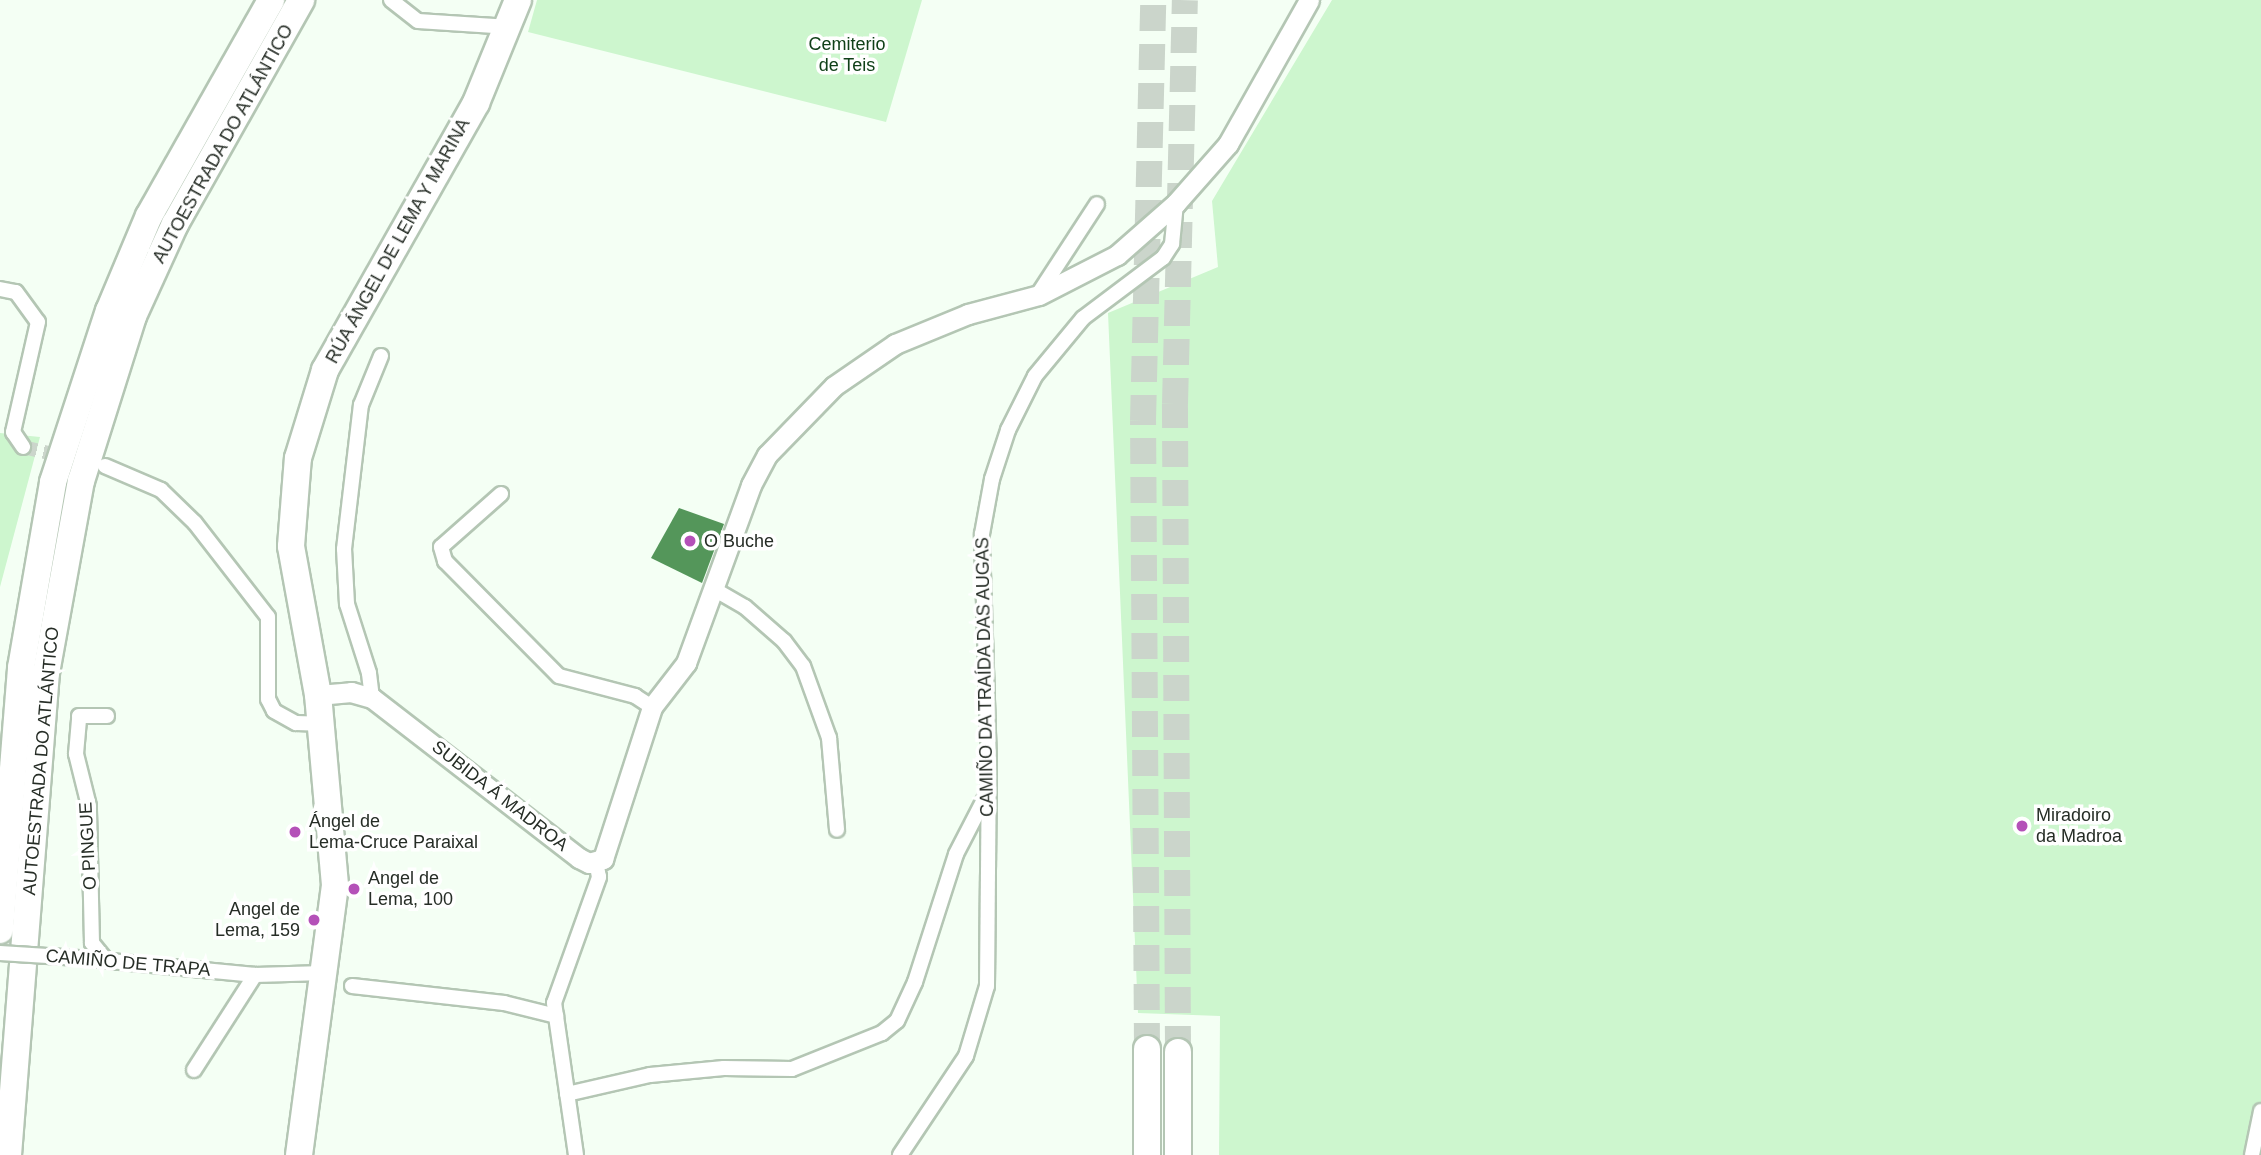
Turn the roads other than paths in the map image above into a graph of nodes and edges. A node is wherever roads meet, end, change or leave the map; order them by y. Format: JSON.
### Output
{"nodes":[{"id":1,"x":271,"y":0,"type":"edge"},
{"id":2,"x":301,"y":0,"type":"edge"},
{"id":3,"x":391,"y":0,"type":"edge"},
{"id":4,"x":518,"y":0,"type":"edge"},
{"id":5,"x":1309,"y":0,"type":"edge"},
{"id":6,"x":510,"y":27,"type":"junction"},
{"id":7,"x":1176,"y":203,"type":"junction"},
{"id":8,"x":1097,"y":204,"type":"dead end"},
{"id":9,"x":0,"y":289,"type":"edge"},
{"id":10,"x":1038,"y":295,"type":"junction"},
{"id":11,"x":381,"y":356,"type":"dead end"},
{"id":12,"x":23,"y":447,"type":"dead end"},
{"id":13,"x":104,"y":466,"type":"dead end"},
{"id":14,"x":501,"y":494,"type":"dead end"},
{"id":15,"x":712,"y":588,"type":"junction"},
{"id":16,"x":318,"y":695,"type":"junction"},
{"id":17,"x":372,"y":698,"type":"junction"},
{"id":18,"x":652,"y":707,"type":"junction"},
{"id":19,"x":107,"y":716,"type":"dead end"},
{"id":20,"x":320,"y":724,"type":"junction"},
{"id":21,"x":988,"y":792,"type":"junction"},
{"id":22,"x":837,"y":830,"type":"dead end"},
{"id":23,"x":596,"y":862,"type":"junction"},
{"id":24,"x":0,"y":930,"type":"edge"},
{"id":25,"x":0,"y":953,"type":"edge"},
{"id":26,"x":105,"y":959,"type":"junction"},
{"id":27,"x":324,"y":973,"type":"junction"},
{"id":28,"x":255,"y":975,"type":"junction"},
{"id":29,"x":352,"y":986,"type":"dead end"},
{"id":30,"x":556,"y":1016,"type":"junction"},
{"id":31,"x":1147,"y":1049,"type":"tunnel mouth"},
{"id":32,"x":1178,"y":1052,"type":"tunnel mouth"},
{"id":33,"x":194,"y":1070,"type":"dead end"},
{"id":34,"x":567,"y":1094,"type":"junction"},
{"id":35,"x":2261,"y":1111,"type":"edge"},
{"id":36,"x":2258,"y":1132,"type":"edge"},
{"id":37,"x":8,"y":1155,"type":"edge"},
{"id":38,"x":299,"y":1155,"type":"edge"},
{"id":39,"x":576,"y":1155,"type":"edge"},
{"id":40,"x":900,"y":1155,"type":"edge"},
{"id":41,"x":1147,"y":1155,"type":"edge"},
{"id":42,"x":1178,"y":1155,"type":"edge"},
{"id":43,"x":2252,"y":1155,"type":"edge"}],
"edges":[{"from":1,"to":24,"type":"highway","name":"AUTOESTRADA DO ATLÁNTICO"},
{"from":2,"to":37,"type":"highway","name":"AUTOESTRADA DO ATLÁNTICO"},
{"from":3,"to":6,"type":"street"},
{"from":4,"to":6,"type":"highway","name":"RÚA ÁNGEL DE LEMA Y MARINA"},
{"from":5,"to":7,"type":"street"},
{"from":6,"to":16,"type":"highway","name":"RÚA ÁNGEL DE LEMA Y MARINA"},
{"from":7,"to":10,"type":"street"},
{"from":7,"to":21,"type":"street","name":"CAMIÑO DA TRAÍDA DAS AUGAS"},
{"from":8,"to":10,"type":"street"},
{"from":9,"to":12,"type":"street"},
{"from":10,"to":15,"type":"street"},
{"from":11,"to":17,"type":"street"},
{"from":13,"to":20,"type":"street"},
{"from":14,"to":18,"type":"street"},
{"from":15,"to":18,"type":"street"},
{"from":15,"to":22,"type":"street"},
{"from":16,"to":17,"type":"street","name":"SUBIDA Á MADROA"},
{"from":16,"to":20,"type":"highway","name":"RÚA ÁNGEL DE LEMA Y MARINA"},
{"from":17,"to":23,"type":"street","name":"SUBIDA Á MADROA"},
{"from":18,"to":23,"type":"street"},
{"from":19,"to":26,"type":"street","name":"O PINGUE"},
{"from":20,"to":27,"type":"highway","name":"RÚA ÁNGEL DE LEMA Y MARINA"},
{"from":21,"to":34,"type":"street"},
{"from":21,"to":40,"type":"street","name":"CAMIÑO DA TRAÍDA DAS AUGAS"},
{"from":23,"to":30,"type":"street"},
{"from":25,"to":26,"type":"street","name":"CAMIÑO DE TRAPA","bridge":true},
{"from":26,"to":28,"type":"street","name":"CAMIÑO DE TRAPA"},
{"from":27,"to":28,"type":"street","name":"CAMIÑO DE TRAPA"},
{"from":27,"to":38,"type":"highway","name":"RÚA ÁNGEL DE LEMA Y MARINA"},
{"from":28,"to":33,"type":"street"},
{"from":29,"to":30,"type":"street"},
{"from":30,"to":34,"type":"street"},
{"from":31,"to":41,"type":"highway"},
{"from":32,"to":42,"type":"highway"},
{"from":34,"to":39,"type":"street"},
{"from":35,"to":36,"type":"street"},
{"from":36,"to":43,"type":"street"}]}
